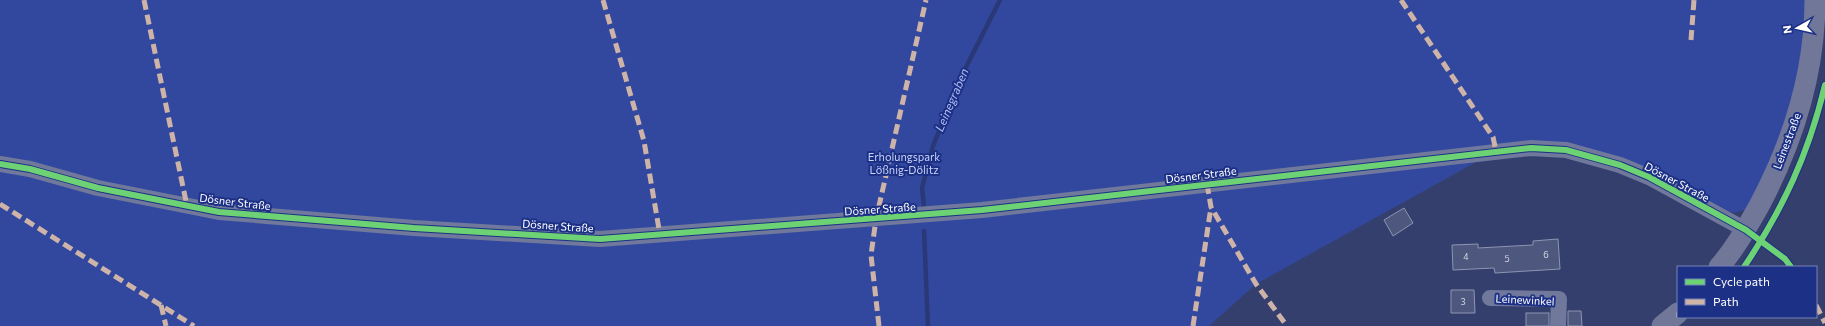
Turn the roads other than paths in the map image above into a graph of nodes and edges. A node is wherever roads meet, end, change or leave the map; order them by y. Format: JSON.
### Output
{"nodes":[{"id":1,"x":1815,"y":0,"type":"edge"},
{"id":2,"x":0,"y":164,"type":"edge"},
{"id":3,"x":1746,"y":230,"type":"junction"},
{"id":4,"x":1726,"y":265,"type":"edge"},
{"id":5,"x":1490,"y":298,"type":"dead end"},
{"id":6,"x":1677,"y":314,"type":"edge"},
{"id":7,"x":1558,"y":326,"type":"edge"},
{"id":8,"x":1662,"y":326,"type":"edge"}],
"edges":[{"from":1,"to":3,"type":"main road","name":"Leinestraße"},
{"from":2,"to":3,"type":"street","name":"Dösner Straße"},
{"from":3,"to":4,"type":"main road","name":"Leinestraße"},
{"from":5,"to":7,"type":"street","name":"Leinewinkel"},
{"from":6,"to":8,"type":"main road"}]}
